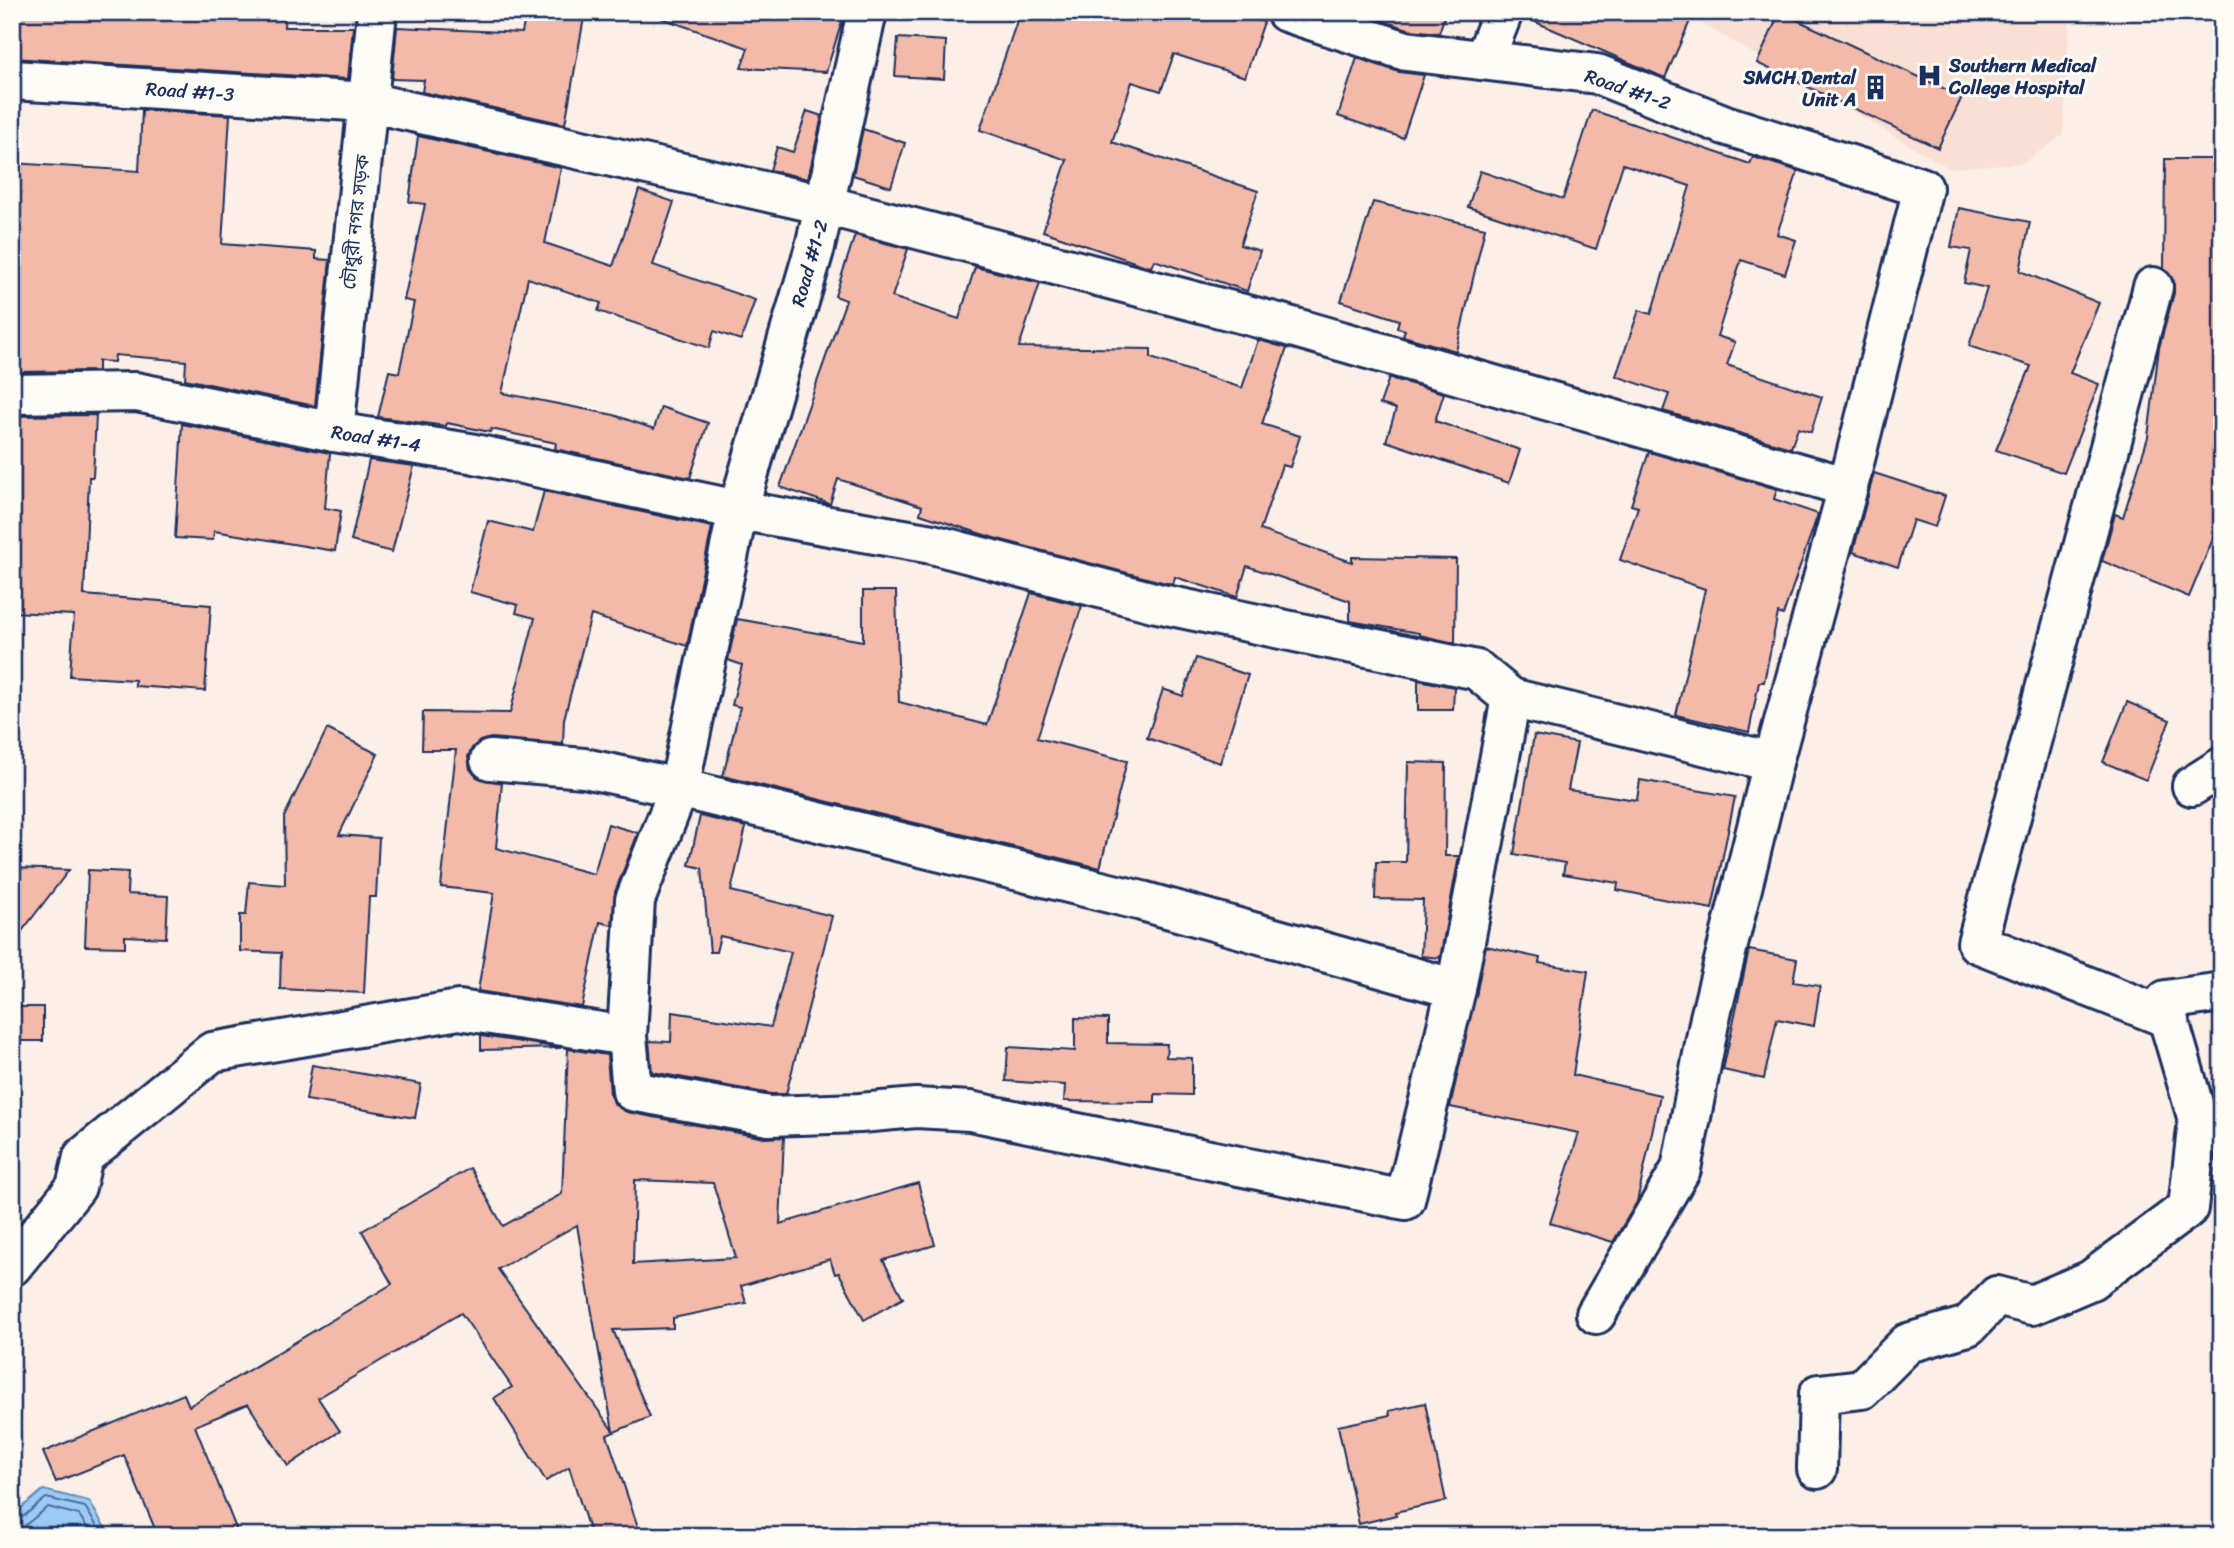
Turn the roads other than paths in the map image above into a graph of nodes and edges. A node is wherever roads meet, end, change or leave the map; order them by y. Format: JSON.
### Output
{"nodes":[{"id":1,"x":377,"y":12,"type":"edge"},
{"id":2,"x":867,"y":12,"type":"edge"},
{"id":3,"x":1286,"y":12,"type":"edge"},
{"id":4,"x":1503,"y":12,"type":"edge"},
{"id":5,"x":1484,"y":60,"type":"junction"},
{"id":6,"x":12,"y":80,"type":"edge"},
{"id":7,"x":368,"y":102,"type":"junction"},
{"id":8,"x":825,"y":205,"type":"junction"},
{"id":9,"x":2153,"y":286,"type":"dead end"},
{"id":10,"x":12,"y":394,"type":"edge"},
{"id":11,"x":334,"y":432,"type":"junction"},
{"id":12,"x":1848,"y":488,"type":"junction"},
{"id":13,"x":738,"y":510,"type":"junction"},
{"id":14,"x":1511,"y":698,"type":"junction"},
{"id":15,"x":490,"y":760,"type":"dead end"},
{"id":16,"x":1773,"y":762,"type":"junction"},
{"id":17,"x":679,"y":788,"type":"junction"},
{"id":18,"x":1456,"y":989,"type":"junction"},
{"id":19,"x":2222,"y":992,"type":"edge"},
{"id":20,"x":2168,"y":1018,"type":"junction"},
{"id":21,"x":628,"y":1036,"type":"junction"},
{"id":22,"x":12,"y":1266,"type":"edge"},
{"id":23,"x":1596,"y":1314,"type":"dead end"},
{"id":24,"x":1818,"y":1469,"type":"dead end"}],
"edges":[{"from":1,"to":7,"type":"street","name":"চৌধুরী নগর সড়ক"},
{"from":2,"to":8,"type":"street","name":"Road #1-2"},
{"from":3,"to":5,"type":"street","name":"Road #1-2"},
{"from":4,"to":5,"type":"street"},
{"from":5,"to":12,"type":"street","name":"Road #1-2"},
{"from":6,"to":7,"type":"street","name":"Road #1-3"},
{"from":7,"to":8,"type":"street","name":"Road #1-3"},
{"from":7,"to":11,"type":"street","name":"চৌধুরী নগর সড়ক"},
{"from":8,"to":12,"type":"street","name":"Road #1-3"},
{"from":8,"to":13,"type":"street","name":"Road #1-2"},
{"from":9,"to":20,"type":"street"},
{"from":10,"to":11,"type":"street","name":"Road #1-4"},
{"from":11,"to":13,"type":"street","name":"Road #1-4"},
{"from":12,"to":16,"type":"street"},
{"from":13,"to":14,"type":"street","name":"Road #1-4"},
{"from":13,"to":17,"type":"street","name":"Road #1-2"},
{"from":14,"to":16,"type":"street"},
{"from":14,"to":18,"type":"street"},
{"from":15,"to":17,"type":"street"},
{"from":16,"to":23,"type":"street"},
{"from":17,"to":18,"type":"street"},
{"from":17,"to":21,"type":"street","name":"Road #1-2"},
{"from":18,"to":21,"type":"street","name":"Road #1-2"},
{"from":19,"to":20,"type":"street"},
{"from":20,"to":24,"type":"street"},
{"from":21,"to":22,"type":"street"}]}
